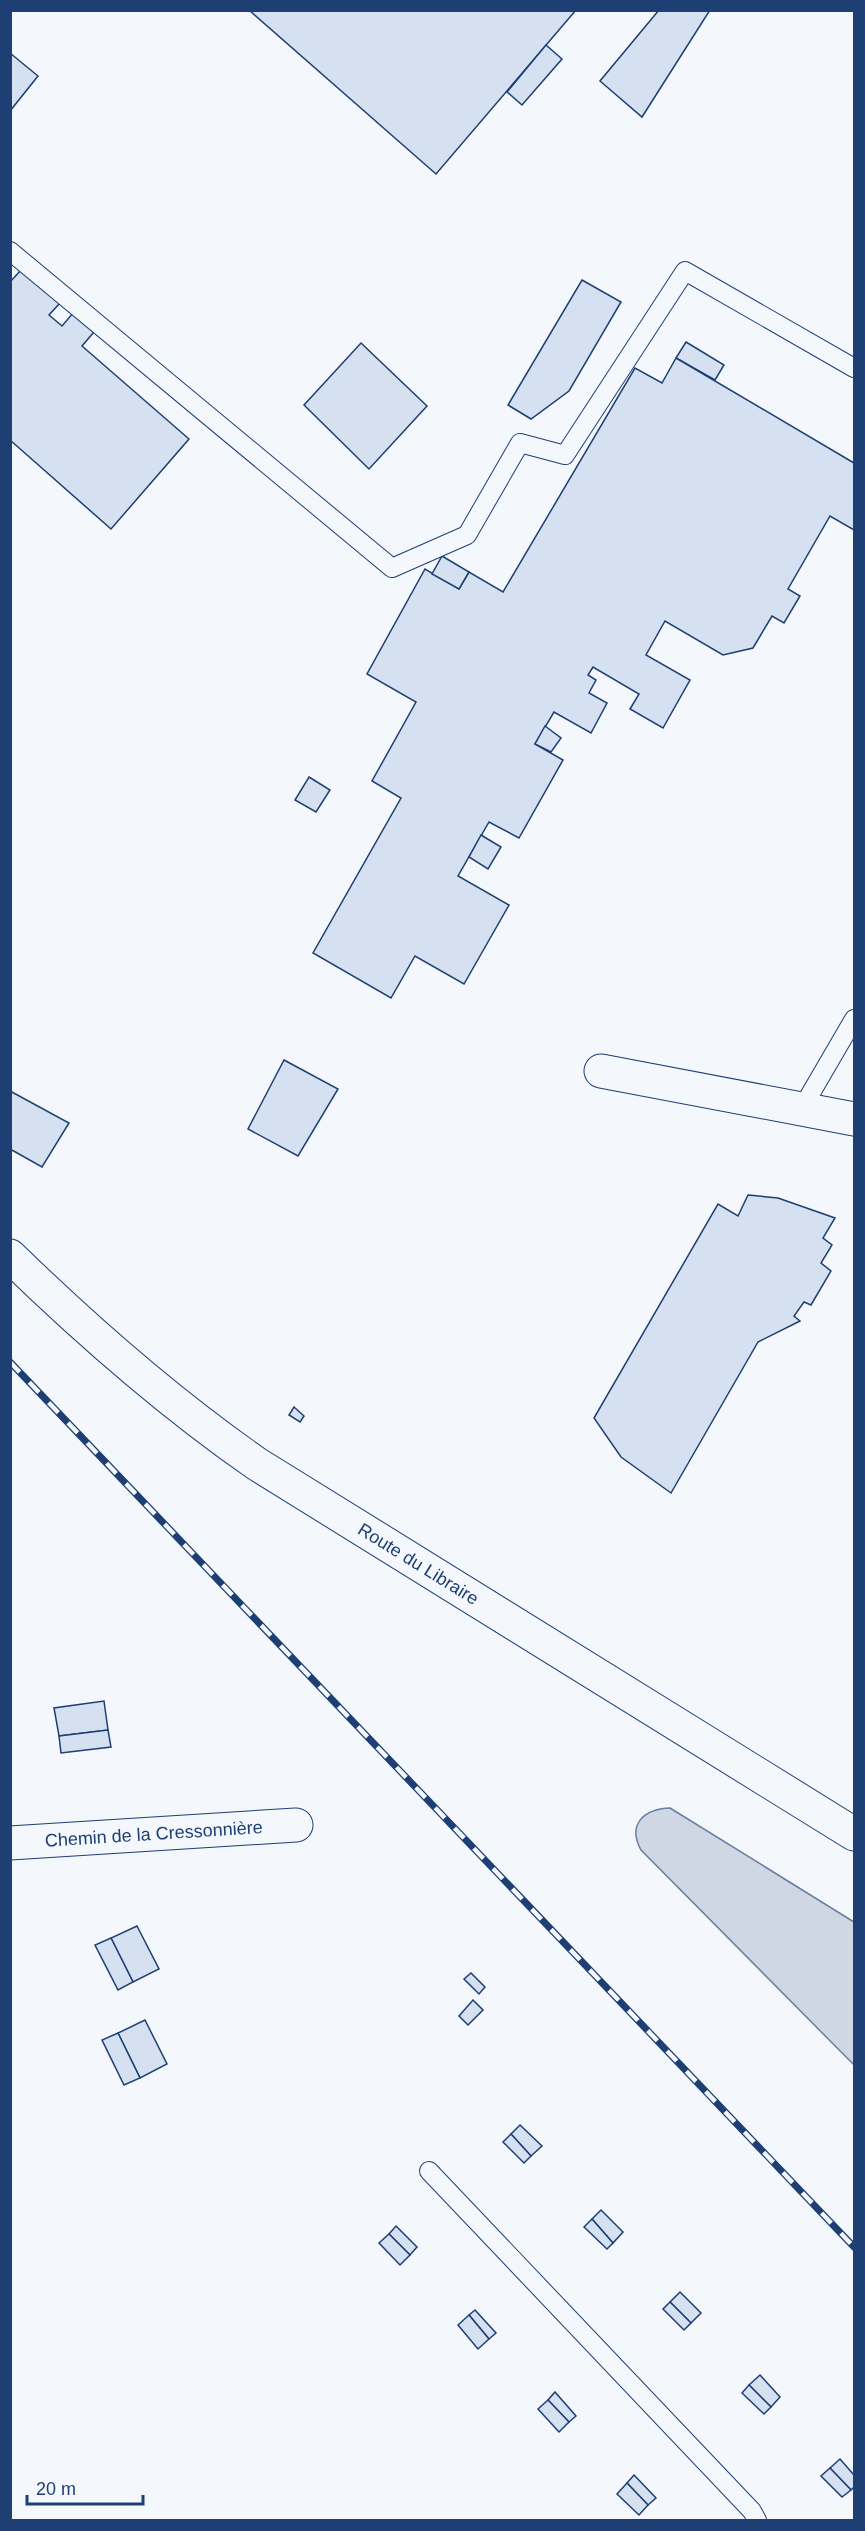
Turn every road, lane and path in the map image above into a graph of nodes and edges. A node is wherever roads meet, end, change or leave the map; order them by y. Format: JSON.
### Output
{"nodes":[{"id":1,"x":10,"y":251,"type":"edge"},
{"id":2,"x":855,"y":369,"type":"edge"},
{"id":3,"x":855,"y":1019,"type":"edge"},
{"id":4,"x":601,"y":1071,"type":"dead end"},
{"id":5,"x":801,"y":1110,"type":"junction"},
{"id":6,"x":855,"y":1119,"type":"edge"},
{"id":7,"x":10,"y":1256,"type":"edge"},
{"id":8,"x":296,"y":1825,"type":"dead end"},
{"id":9,"x":855,"y":1834,"type":"edge"},
{"id":10,"x":10,"y":1843,"type":"edge"},
{"id":11,"x":429,"y":2171,"type":"dead end"},
{"id":12,"x":757,"y":2520,"type":"edge"}],
"edges":[{"from":1,"to":2,"type":"lane"},
{"from":3,"to":5,"type":"lane"},
{"from":4,"to":5,"type":"main road"},
{"from":5,"to":6,"type":"main road"},
{"from":7,"to":9,"type":"main road","name":"Route du Libraire"},
{"from":8,"to":10,"type":"main road","name":"Chemin de la Cressonnière"},
{"from":11,"to":12,"type":"lane"}]}
